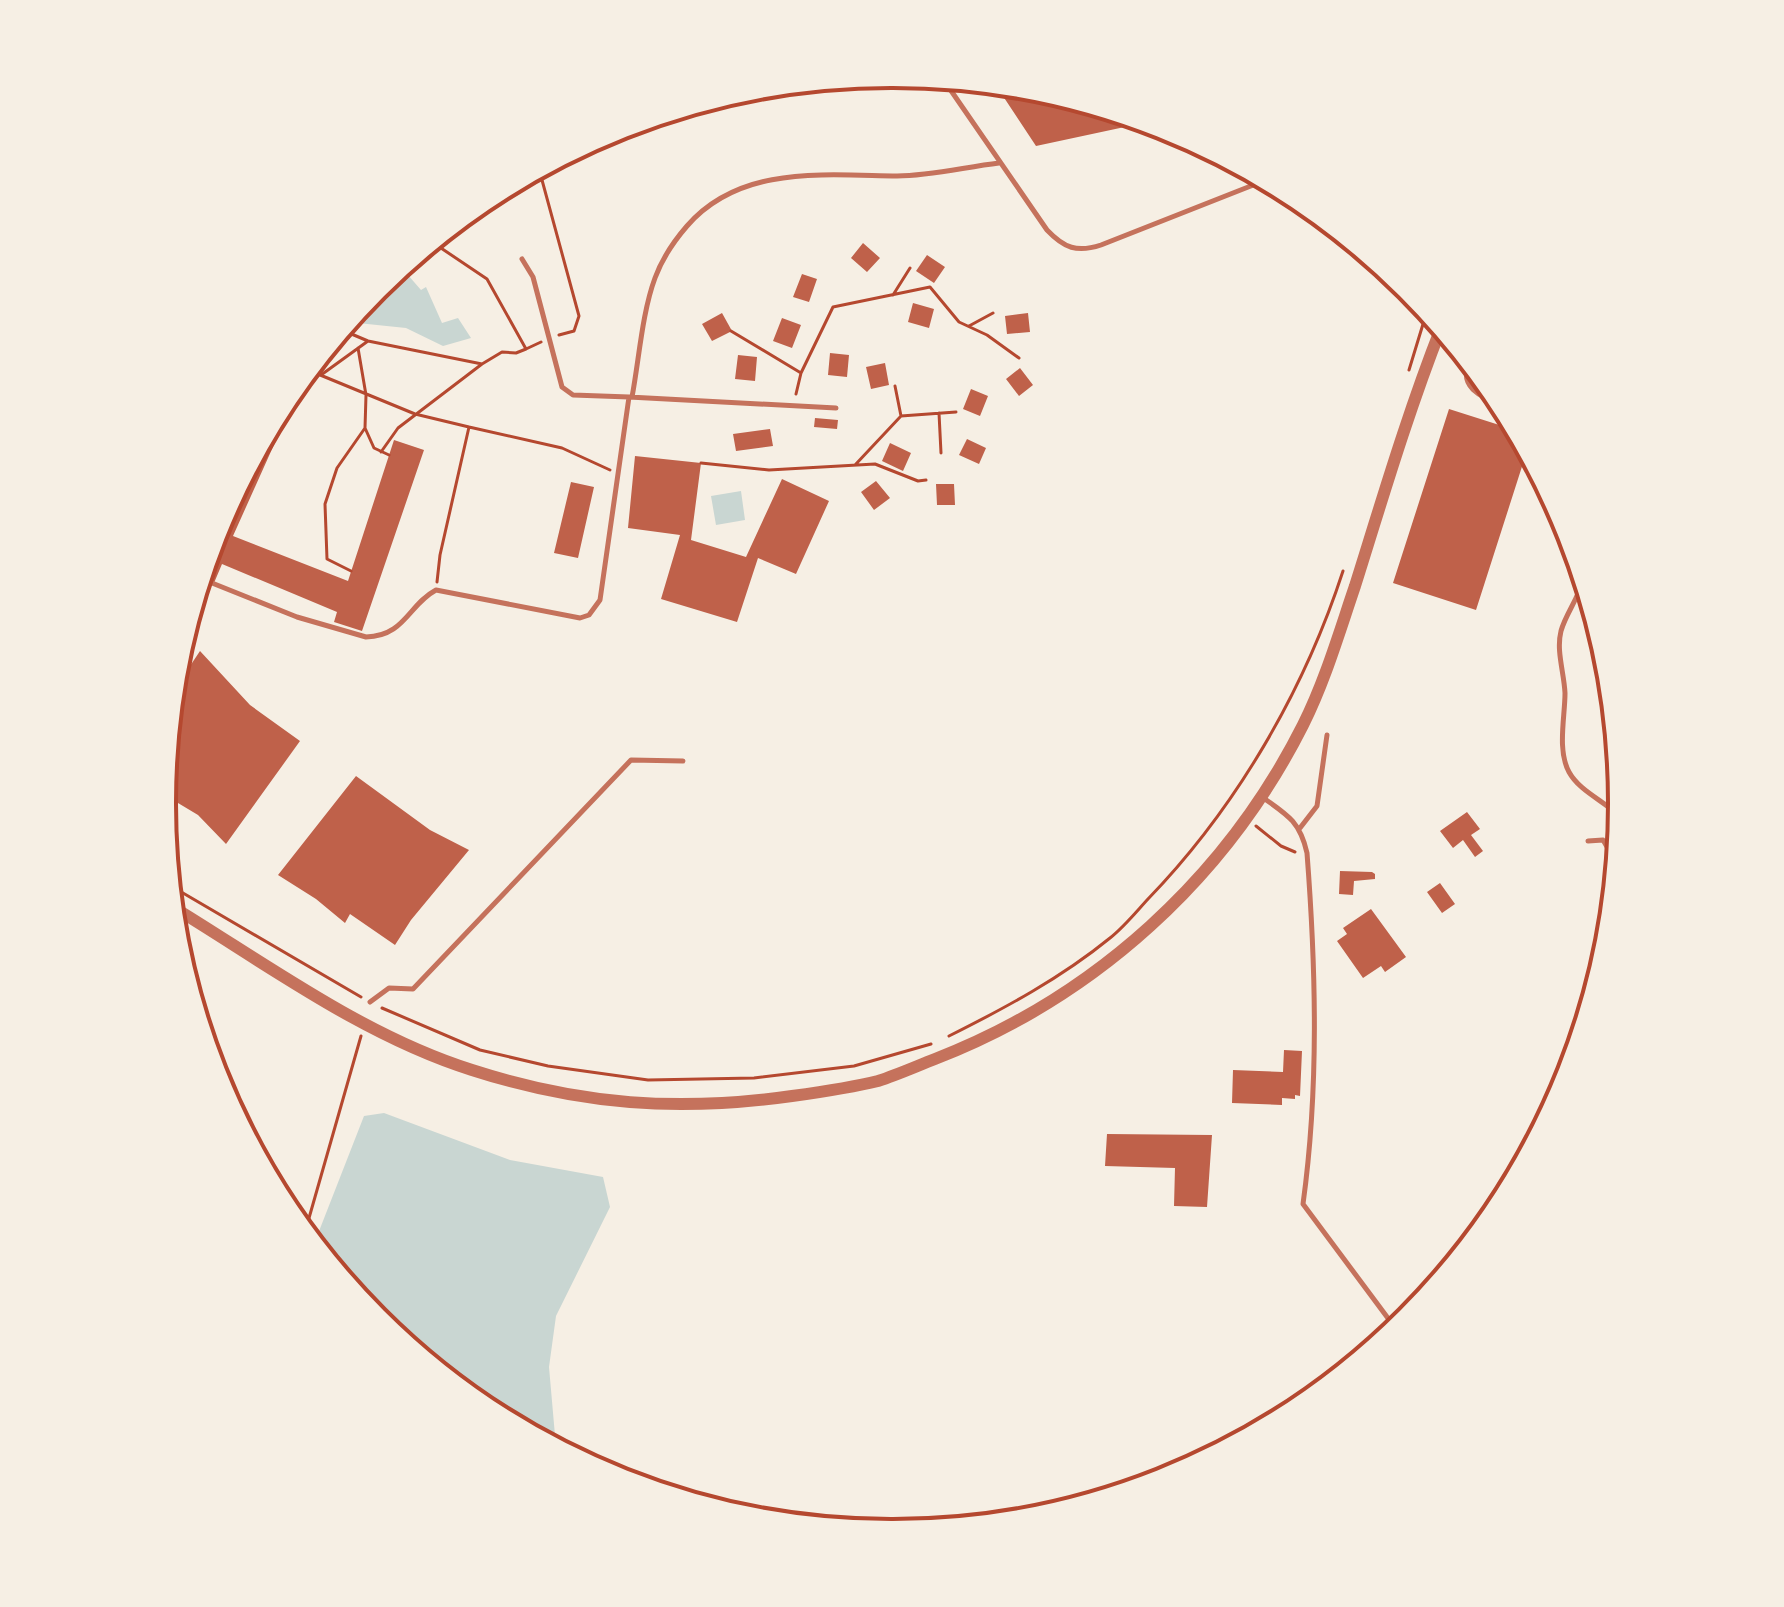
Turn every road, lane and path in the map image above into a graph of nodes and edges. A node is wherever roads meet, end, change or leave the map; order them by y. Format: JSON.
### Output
{"nodes":[{"id":1,"x":951,"y":91,"type":"edge"},
{"id":2,"x":999,"y":163,"type":"junction"},
{"id":3,"x":542,"y":180,"type":"edge"},
{"id":4,"x":1252,"y":185,"type":"edge"},
{"id":5,"x":441,"y":248,"type":"edge"},
{"id":6,"x":522,"y":259,"type":"dead end"},
{"id":7,"x":910,"y":268,"type":"dead end"},
{"id":8,"x":893,"y":295,"type":"junction"},
{"id":9,"x":993,"y":313,"type":"dead end"},
{"id":10,"x":1423,"y":324,"type":"edge"},
{"id":11,"x":969,"y":326,"type":"junction"},
{"id":12,"x":731,"y":331,"type":"dead end"},
{"id":13,"x":352,"y":334,"type":"edge"},
{"id":14,"x":548,"y":339,"type":"junction"},
{"id":15,"x":1437,"y":340,"type":"edge"},
{"id":16,"x":368,"y":341,"type":"junction"},
{"id":17,"x":358,"y":348,"type":"junction"},
{"id":18,"x":526,"y":349,"type":"junction"},
{"id":19,"x":1019,"y":358,"type":"dead end"},
{"id":20,"x":482,"y":364,"type":"junction"},
{"id":21,"x":801,"y":373,"type":"junction"},
{"id":22,"x":1408,"y":373,"type":"dead end"},
{"id":23,"x":321,"y":375,"type":"joint"},
{"id":24,"x":1466,"y":377,"type":"edge"},
{"id":25,"x":895,"y":386,"type":"dead end"},
{"id":26,"x":366,"y":395,"type":"junction"},
{"id":27,"x":1479,"y":395,"type":"edge"},
{"id":28,"x":630,"y":397,"type":"junction"},
{"id":29,"x":793,"y":406,"type":"junction"},
{"id":30,"x":836,"y":408,"type":"dead end"},
{"id":31,"x":956,"y":412,"type":"dead end"},
{"id":32,"x":939,"y":413,"type":"junction"},
{"id":33,"x":415,"y":414,"type":"junction"},
{"id":34,"x":901,"y":416,"type":"junction"},
{"id":35,"x":469,"y":427,"type":"junction"},
{"id":36,"x":365,"y":428,"type":"junction"},
{"id":37,"x":381,"y":452,"type":"junction"},
{"id":38,"x":941,"y":453,"type":"dead end"},
{"id":39,"x":389,"y":455,"type":"dead end"},
{"id":40,"x":701,"y":463,"type":"dead end"},
{"id":41,"x":855,"y":465,"type":"junction"},
{"id":42,"x":617,"y":474,"type":"junction"},
{"id":43,"x":926,"y":480,"type":"dead end"},
{"id":44,"x":1347,"y":558,"type":"dead end"},
{"id":45,"x":351,"y":571,"type":"dead end"},
{"id":46,"x":211,"y":583,"type":"edge"},
{"id":47,"x":436,"y":590,"type":"junction"},
{"id":48,"x":1576,"y":595,"type":"edge"},
{"id":49,"x":1327,"y":735,"type":"dead end"},
{"id":50,"x":683,"y":761,"type":"dead end"},
{"id":51,"x":1262,"y":797,"type":"junction"},
{"id":52,"x":1608,"y":804,"type":"edge"},
{"id":53,"x":1247,"y":818,"type":"junction"},
{"id":54,"x":1300,"y":828,"type":"junction"},
{"id":55,"x":1588,"y":841,"type":"dead end"},
{"id":56,"x":1606,"y":845,"type":"edge"},
{"id":57,"x":1307,"y":853,"type":"junction"},
{"id":58,"x":183,"y":893,"type":"edge"},
{"id":59,"x":186,"y":915,"type":"edge"},
{"id":60,"x":370,"y":1002,"type":"junction"},
{"id":61,"x":365,"y":1023,"type":"junction"},
{"id":62,"x":948,"y":1036,"type":"dead end"},
{"id":63,"x":936,"y":1042,"type":"dead end"},
{"id":64,"x":309,"y":1218,"type":"edge"},
{"id":65,"x":1388,"y":1318,"type":"edge"}],
"edges":[{"from":1,"to":2,"type":"lane"},
{"from":2,"to":4,"type":"lane"},
{"from":2,"to":28,"type":"lane"},
{"from":3,"to":14,"type":"path"},
{"from":5,"to":18,"type":"path"},
{"from":6,"to":14,"type":"lane"},
{"from":7,"to":8,"type":"path"},
{"from":8,"to":11,"type":"path"},
{"from":8,"to":21,"type":"path"},
{"from":9,"to":11,"type":"path"},
{"from":10,"to":22,"type":"path"},
{"from":11,"to":19,"type":"path"},
{"from":12,"to":21,"type":"path"},
{"from":13,"to":16,"type":"path"},
{"from":14,"to":18,"type":"path"},
{"from":14,"to":28,"type":"lane"},
{"from":15,"to":51,"type":"street"},
{"from":16,"to":17,"type":"path"},
{"from":16,"to":20,"type":"path"},
{"from":17,"to":23,"type":"path"},
{"from":17,"to":26,"type":"path"},
{"from":18,"to":20,"type":"path"},
{"from":20,"to":33,"type":"path"},
{"from":21,"to":29,"type":"path"},
{"from":23,"to":26,"type":"path"},
{"from":24,"to":27,"type":"lane"},
{"from":25,"to":34,"type":"path"},
{"from":26,"to":33,"type":"path"},
{"from":26,"to":36,"type":"path"},
{"from":28,"to":29,"type":"lane"},
{"from":28,"to":42,"type":"lane"},
{"from":29,"to":30,"type":"lane"},
{"from":31,"to":32,"type":"path"},
{"from":32,"to":34,"type":"path"},
{"from":32,"to":38,"type":"path"},
{"from":33,"to":35,"type":"path"},
{"from":33,"to":37,"type":"path"},
{"from":34,"to":41,"type":"path"},
{"from":35,"to":42,"type":"path"},
{"from":35,"to":47,"type":"path"},
{"from":36,"to":37,"type":"path"},
{"from":36,"to":45,"type":"path"},
{"from":37,"to":39,"type":"path"},
{"from":40,"to":41,"type":"path"},
{"from":41,"to":43,"type":"path"},
{"from":42,"to":47,"type":"lane"},
{"from":44,"to":62,"type":"path"},
{"from":46,"to":47,"type":"lane"},
{"from":48,"to":52,"type":"lane"},
{"from":49,"to":54,"type":"lane"},
{"from":50,"to":60,"type":"lane"},
{"from":51,"to":53,"type":"street"},
{"from":51,"to":54,"type":"lane"},
{"from":53,"to":57,"type":"path"},
{"from":53,"to":61,"type":"street"},
{"from":54,"to":57,"type":"lane"},
{"from":55,"to":56,"type":"lane"},
{"from":57,"to":65,"type":"lane"},
{"from":58,"to":60,"type":"path"},
{"from":59,"to":61,"type":"street"},
{"from":60,"to":63,"type":"path"},
{"from":61,"to":64,"type":"path"}]}
